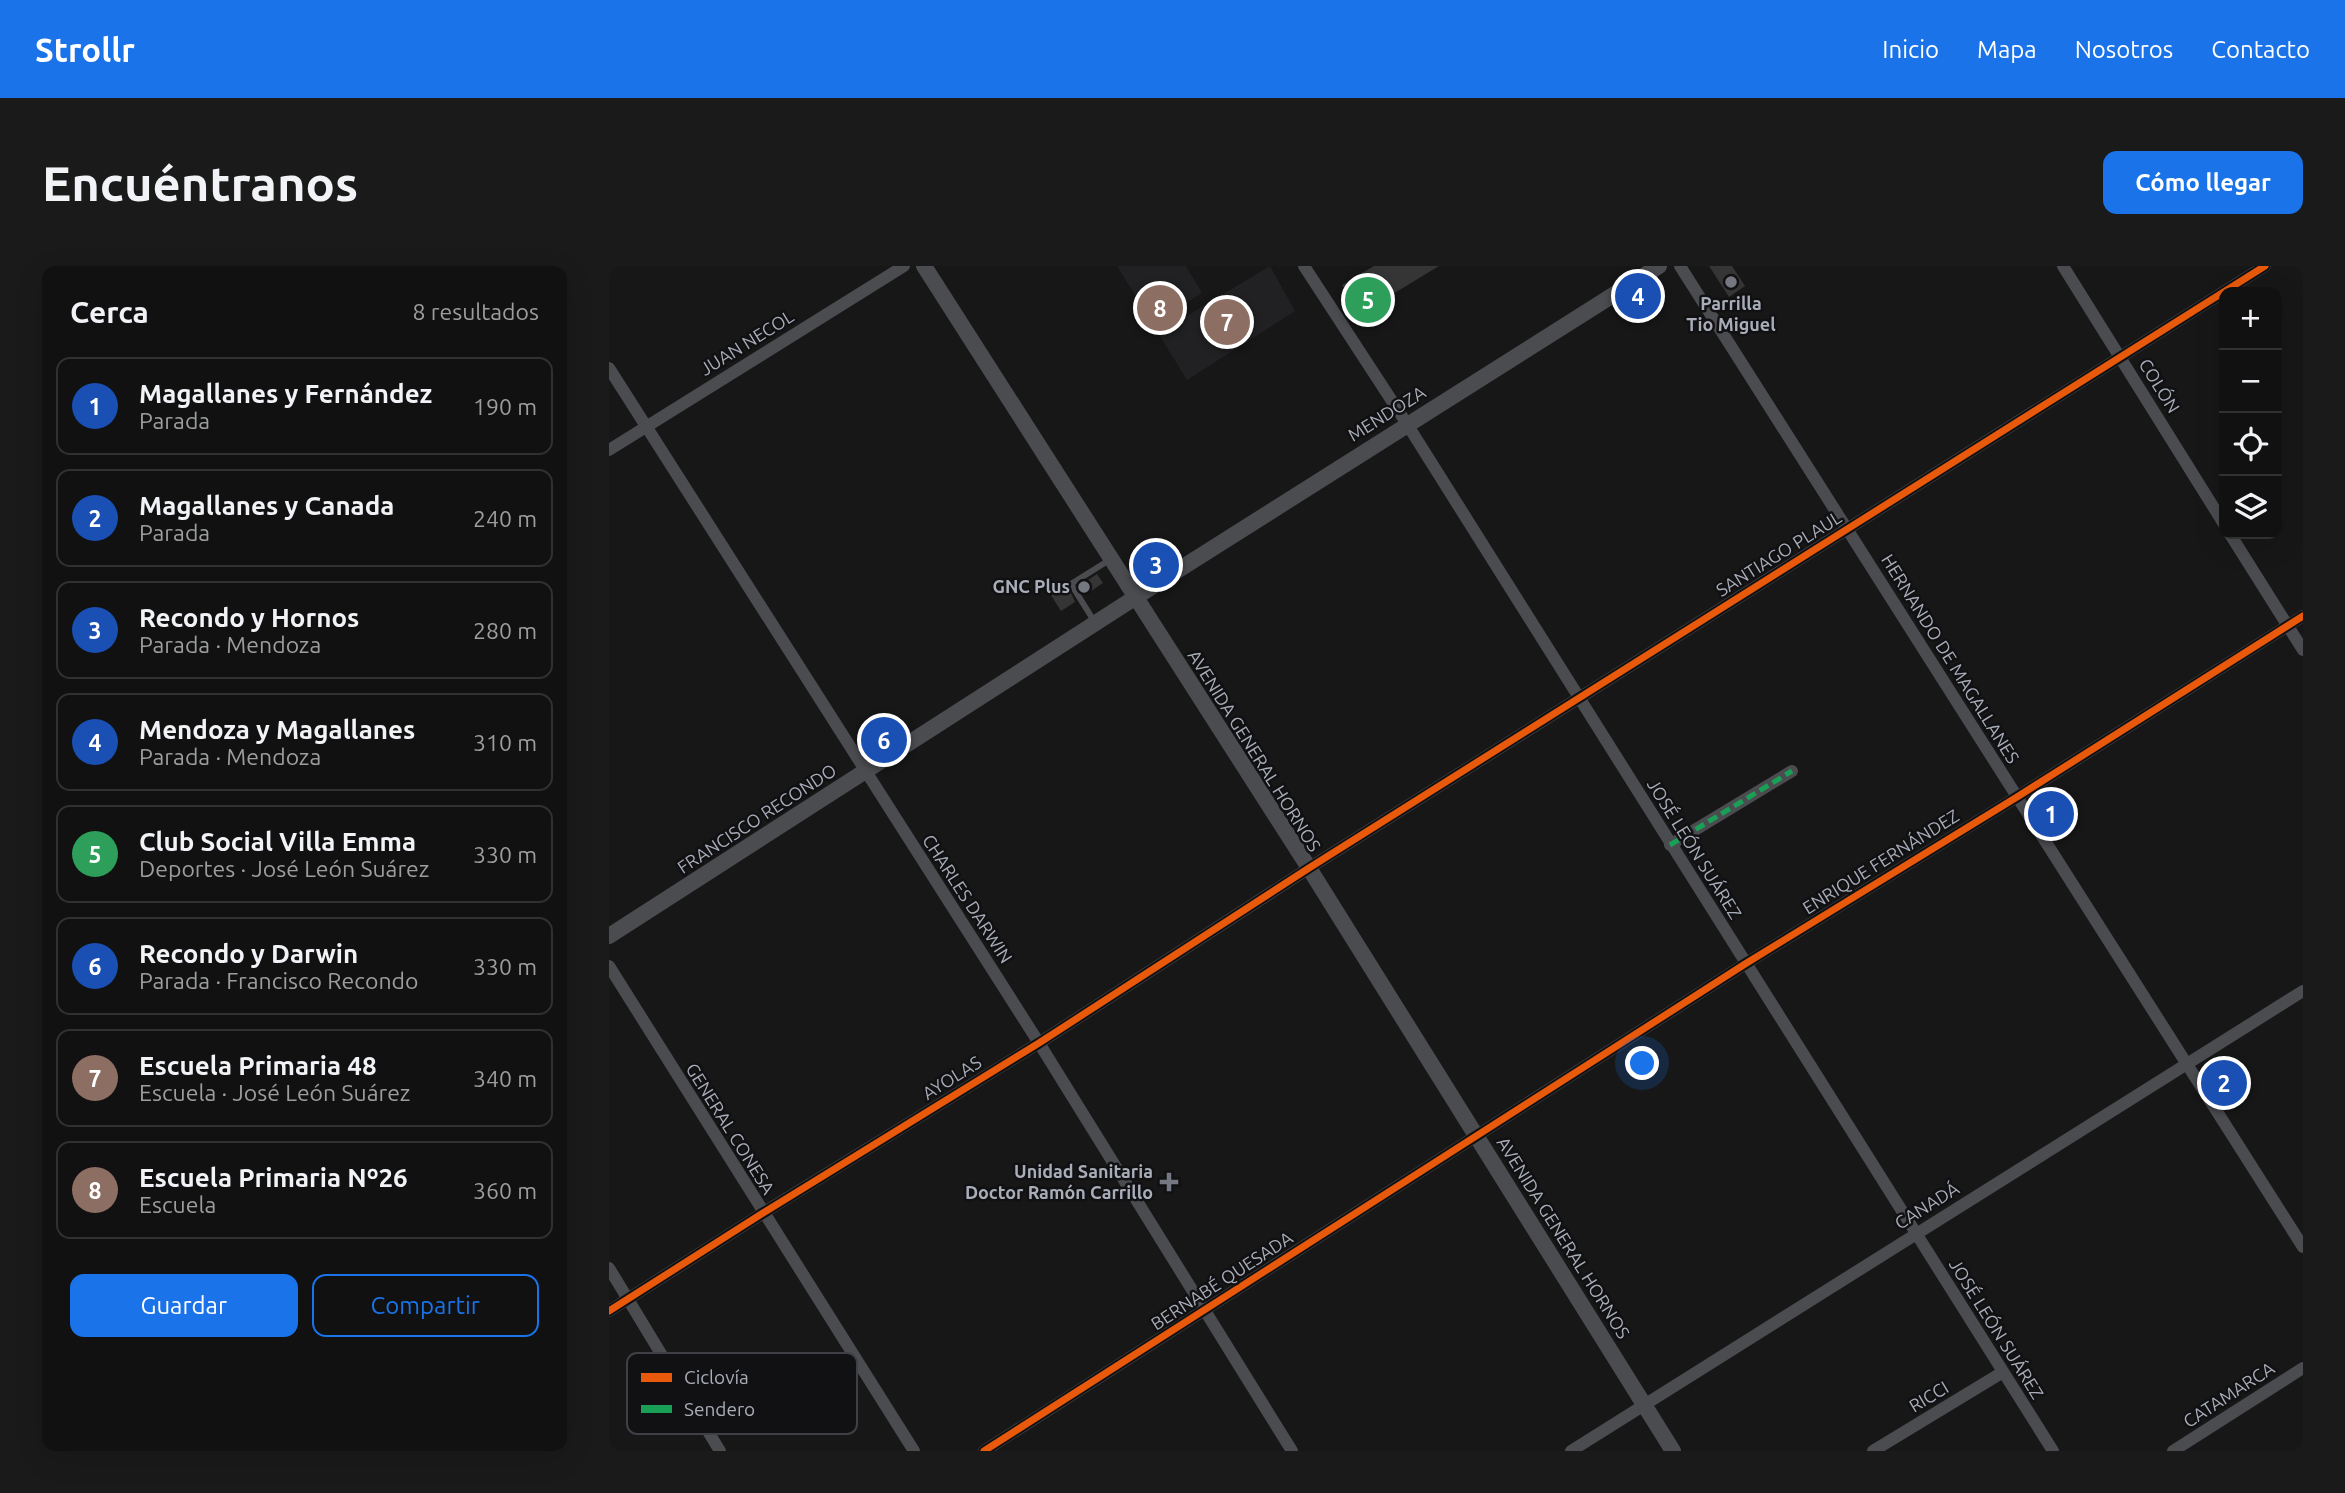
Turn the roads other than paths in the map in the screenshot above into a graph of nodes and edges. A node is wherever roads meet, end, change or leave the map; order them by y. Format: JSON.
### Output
{"nodes":[{"id":1,"x":904,"y":266,"type":"edge"},
{"id":2,"x":924,"y":266,"type":"edge"},
{"id":3,"x":1304,"y":266,"type":"edge"},
{"id":4,"x":1659,"y":266,"type":"edge"},
{"id":5,"x":1680,"y":266,"type":"edge"},
{"id":6,"x":2063,"y":266,"type":"edge"},
{"id":7,"x":2265,"y":266,"type":"edge"},
{"id":8,"x":2121,"y":358,"type":"junction"},
{"id":9,"x":609,"y":368,"type":"edge"},
{"id":10,"x":1407,"y":424,"type":"junction"},
{"id":11,"x":646,"y":426,"type":"junction"},
{"id":12,"x":609,"y":450,"type":"edge"},
{"id":13,"x":2219,"y":516,"type":"edge"},
{"id":14,"x":1848,"y":530,"type":"junction"},
{"id":15,"x":2233,"y":539,"type":"edge"},
{"id":16,"x":1112,"y":558,"type":"junction"},
{"id":17,"x":1137,"y":598,"type":"junction"},
{"id":18,"x":2303,"y":617,"type":"edge"},
{"id":19,"x":1096,"y":624,"type":"junction"},
{"id":20,"x":2288,"y":626,"type":"junction"},
{"id":21,"x":2303,"y":650,"type":"edge"},
{"id":22,"x":1578,"y":698,"type":"junction"},
{"id":23,"x":1791,"y":771,"type":"dead end"},
{"id":24,"x":865,"y":772,"type":"junction"},
{"id":25,"x":2017,"y":797,"type":"junction"},
{"id":26,"x":1670,"y":845,"type":"junction"},
{"id":27,"x":1309,"y":868,"type":"junction"},
{"id":28,"x":609,"y":936,"type":"edge"},
{"id":29,"x":1745,"y":964,"type":"junction"},
{"id":30,"x":609,"y":966,"type":"edge"},
{"id":31,"x":2303,"y":991,"type":"edge"},
{"id":32,"x":1039,"y":1043,"type":"junction"},
{"id":33,"x":2186,"y":1065,"type":"junction"},
{"id":34,"x":1476,"y":1136,"type":"junction"},
{"id":35,"x":763,"y":1213,"type":"junction"},
{"id":36,"x":1915,"y":1234,"type":"junction"},
{"id":37,"x":2303,"y":1247,"type":"edge"},
{"id":38,"x":609,"y":1269,"type":"edge"},
{"id":39,"x":628,"y":1299,"type":"junction"},
{"id":40,"x":609,"y":1311,"type":"edge"},
{"id":41,"x":1205,"y":1311,"type":"junction"},
{"id":42,"x":661,"y":1353,"type":"edge"},
{"id":43,"x":852,"y":1353,"type":"edge"},
{"id":44,"x":857,"y":1361,"type":"edge"},
{"id":45,"x":2303,"y":1368,"type":"edge"},
{"id":46,"x":2003,"y":1372,"type":"junction"},
{"id":47,"x":1644,"y":1405,"type":"junction"},
{"id":48,"x":710,"y":1434,"type":"edge"},
{"id":49,"x":720,"y":1451,"type":"edge"},
{"id":50,"x":914,"y":1451,"type":"edge"},
{"id":51,"x":984,"y":1451,"type":"edge"},
{"id":52,"x":1292,"y":1451,"type":"edge"},
{"id":53,"x":1571,"y":1451,"type":"edge"},
{"id":54,"x":1673,"y":1451,"type":"edge"},
{"id":55,"x":1873,"y":1451,"type":"edge"},
{"id":56,"x":2053,"y":1451,"type":"edge"},
{"id":57,"x":2173,"y":1451,"type":"edge"}],
"edges":[{"from":1,"to":11,"type":"street","name":"JUAN NECOL"},
{"from":2,"to":16,"type":"street","name":"AVENIDA GENERAL HORNOS"},
{"from":3,"to":10,"type":"street","name":"JOSÉ LEÓN SUÁREZ"},
{"from":4,"to":10,"type":"street","name":"MENDOZA"},
{"from":5,"to":14,"type":"street","name":"HERNANDO DE MAGALLANES"},
{"from":6,"to":8,"type":"street","name":"COLÓN"},
{"from":7,"to":8,"type":"street","name":"SANTIAGO PLAUL"},
{"from":8,"to":13,"type":"street","name":"COLÓN"},
{"from":8,"to":14,"type":"street","name":"SANTIAGO PLAUL"},
{"from":9,"to":11,"type":"street","name":"CHARLES DARWIN"},
{"from":10,"to":17,"type":"street","name":"MENDOZA"},
{"from":10,"to":22,"type":"street","name":"JOSÉ LEÓN SUÁREZ"},
{"from":11,"to":12,"type":"street","name":"JUAN NECOL"},
{"from":11,"to":24,"type":"street","name":"CHARLES DARWIN"},
{"from":14,"to":22,"type":"street","name":"SANTIAGO PLAUL"},
{"from":14,"to":25,"type":"street","name":"HERNANDO DE MAGALLANES"},
{"from":15,"to":20,"type":"street"},
{"from":16,"to":17,"type":"street","name":"AVENIDA GENERAL HORNOS"},
{"from":16,"to":19,"type":"lane"},
{"from":17,"to":19,"type":"street","name":"FRANCISCO RECONDO"},
{"from":17,"to":27,"type":"street","name":"AVENIDA GENERAL HORNOS"},
{"from":18,"to":20,"type":"street","name":"ENRIQUE FERNÁNDEZ"},
{"from":19,"to":24,"type":"street","name":"FRANCISCO RECONDO"},
{"from":20,"to":21,"type":"street"},
{"from":20,"to":25,"type":"street","name":"ENRIQUE FERNÁNDEZ"},
{"from":22,"to":26,"type":"street","name":"JOSÉ LEÓN SUÁREZ"},
{"from":22,"to":27,"type":"street","name":"SANTIAGO PLAUL"},
{"from":23,"to":26,"type":"street"},
{"from":24,"to":28,"type":"street","name":"FRANCISCO RECONDO"},
{"from":24,"to":32,"type":"street","name":"CHARLES DARWIN"},
{"from":25,"to":29,"type":"street","name":"ENRIQUE FERNÁNDEZ"},
{"from":25,"to":33,"type":"street","name":"HERNANDO DE MAGALLANES"},
{"from":26,"to":29,"type":"street","name":"JOSÉ LEÓN SUÁREZ"},
{"from":27,"to":32,"type":"street","name":"AYOLAS"},
{"from":27,"to":34,"type":"street","name":"AVENIDA GENERAL HORNOS"},
{"from":29,"to":34,"type":"street","name":"ENRIQUE FERNÁNDEZ"},
{"from":29,"to":36,"type":"street","name":"JOSÉ LEÓN SUÁREZ"},
{"from":30,"to":35,"type":"street","name":"GENERAL CONESA"},
{"from":31,"to":33,"type":"street","name":"CANADÁ"},
{"from":32,"to":35,"type":"street","name":"AYOLAS"},
{"from":32,"to":41,"type":"street","name":"CHARLES DARWIN"},
{"from":33,"to":36,"type":"street","name":"CANADÁ"},
{"from":33,"to":37,"type":"street","name":"HERNANDO DE MAGALLANES"},
{"from":34,"to":41,"type":"street","name":"BERNABÉ QUESADA"},
{"from":34,"to":47,"type":"street","name":"AVENIDA GENERAL HORNOS"},
{"from":35,"to":39,"type":"street","name":"AYOLAS"},
{"from":35,"to":43,"type":"street","name":"GENERAL CONESA"},
{"from":36,"to":46,"type":"street","name":"JOSÉ LEÓN SUÁREZ"},
{"from":36,"to":47,"type":"street","name":"CANADÁ"},
{"from":38,"to":39,"type":"street"},
{"from":39,"to":40,"type":"street","name":"AYOLAS"},
{"from":39,"to":42,"type":"street"},
{"from":41,"to":51,"type":"street","name":"BERNABÉ QUESADA"},
{"from":41,"to":52,"type":"street","name":"CHARLES DARWIN"},
{"from":44,"to":50,"type":"street","name":"GENERAL CONESA"},
{"from":45,"to":57,"type":"street","name":"CATAMARCA"},
{"from":46,"to":55,"type":"street","name":"RICCI"},
{"from":46,"to":56,"type":"street","name":"JOSÉ LEÓN SUÁREZ"},
{"from":47,"to":53,"type":"street","name":"CANADÁ"},
{"from":47,"to":54,"type":"street","name":"AVENIDA GENERAL HORNOS"},
{"from":48,"to":49,"type":"street"}]}
